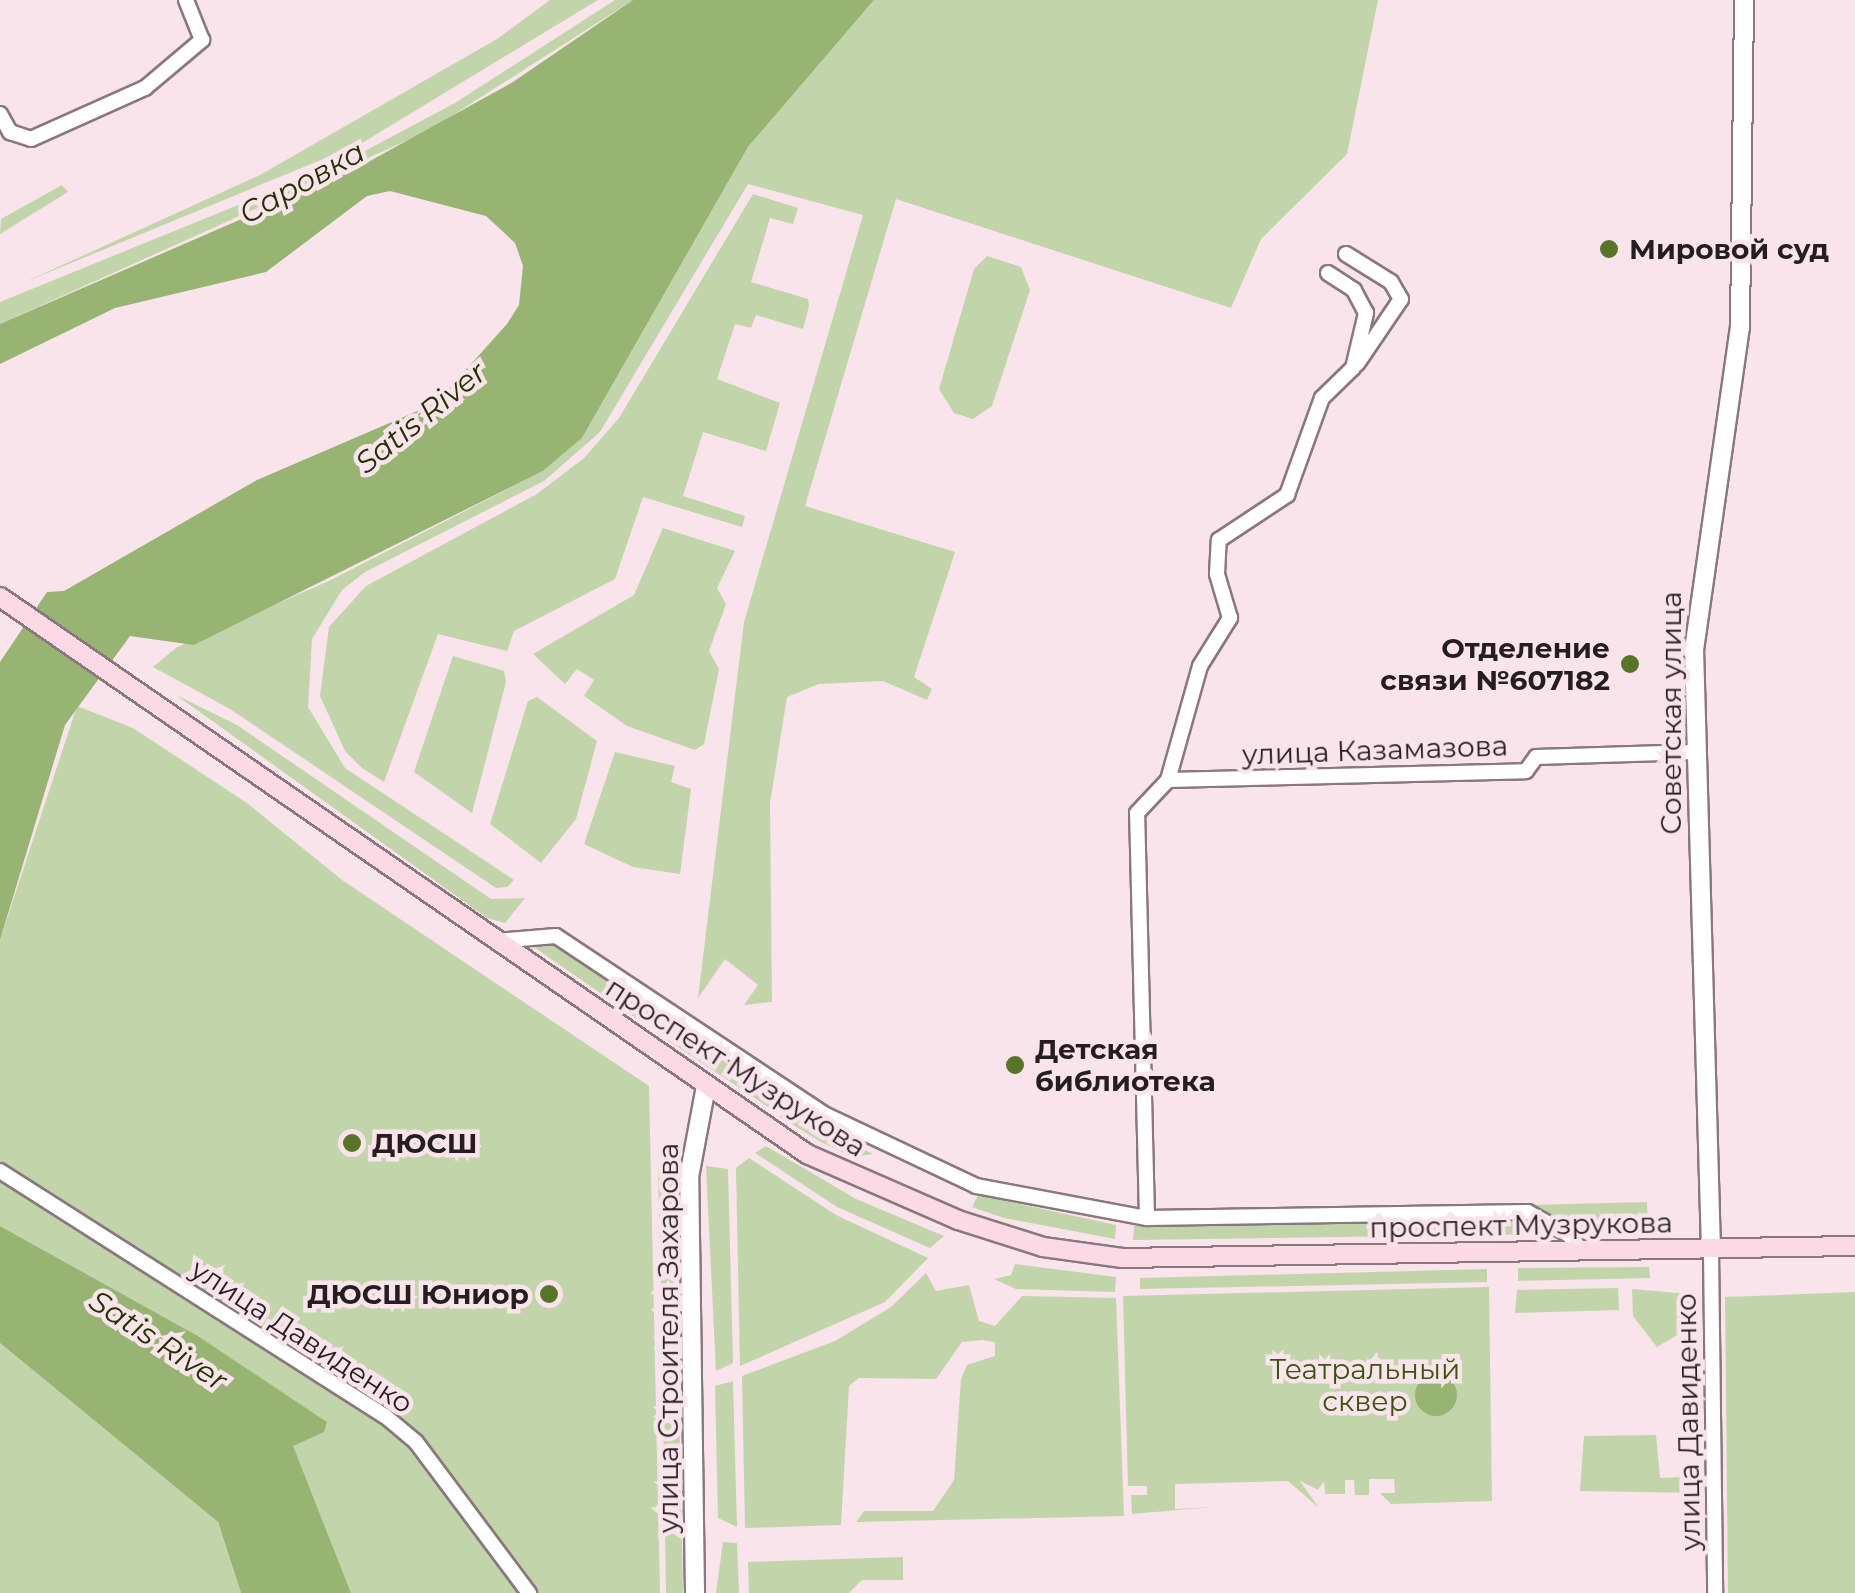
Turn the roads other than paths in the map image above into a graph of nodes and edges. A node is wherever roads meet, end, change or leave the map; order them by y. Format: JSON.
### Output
{"nodes":[{"id":1,"x":186,"y":0,"type":"edge"},
{"id":2,"x":1744,"y":0,"type":"edge"},
{"id":3,"x":0,"y":114,"type":"edge"},
{"id":4,"x":1346,"y":254,"type":"dead end"},
{"id":5,"x":1328,"y":273,"type":"dead end"},
{"id":6,"x":1353,"y":368,"type":"junction"},
{"id":7,"x":0,"y":597,"type":"edge"},
{"id":8,"x":1695,"y":752,"type":"junction"},
{"id":9,"x":1168,"y":780,"type":"junction"},
{"id":10,"x":496,"y":941,"type":"junction"},
{"id":11,"x":706,"y":1086,"type":"junction"},
{"id":12,"x":0,"y":1170,"type":"edge"},
{"id":13,"x":1147,"y":1218,"type":"junction"},
{"id":14,"x":1855,"y":1246,"type":"edge"},
{"id":15,"x":1711,"y":1250,"type":"junction"},
{"id":16,"x":1582,"y":1251,"type":"junction"},
{"id":17,"x":529,"y":1593,"type":"edge"},
{"id":18,"x":696,"y":1593,"type":"edge"},
{"id":19,"x":1715,"y":1593,"type":"edge"}],
"edges":[{"from":1,"to":3,"type":"street"},
{"from":2,"to":8,"type":"street","name":"Советская улица"},
{"from":4,"to":6,"type":"street"},
{"from":5,"to":6,"type":"street"},
{"from":6,"to":9,"type":"street"},
{"from":7,"to":10,"type":"main road","name":"проспект Музрукова"},
{"from":8,"to":9,"type":"street","name":"улица Казамазова"},
{"from":8,"to":15,"type":"street","name":"Советская улица"},
{"from":9,"to":13,"type":"street"},
{"from":10,"to":11,"type":"main road","name":"проспект Музрукова"},
{"from":10,"to":13,"type":"street"},
{"from":11,"to":16,"type":"main road","name":"проспект Музрукова"},
{"from":11,"to":18,"type":"street","name":"улица Строителя Захарова"},
{"from":12,"to":17,"type":"street","name":"улица Давиденко"},
{"from":13,"to":16,"type":"street"},
{"from":14,"to":15,"type":"main road","name":"проспект Музрукова"},
{"from":15,"to":16,"type":"main road","name":"проспект Музрукова"},
{"from":15,"to":19,"type":"street","name":"улица Давиденко"}]}
